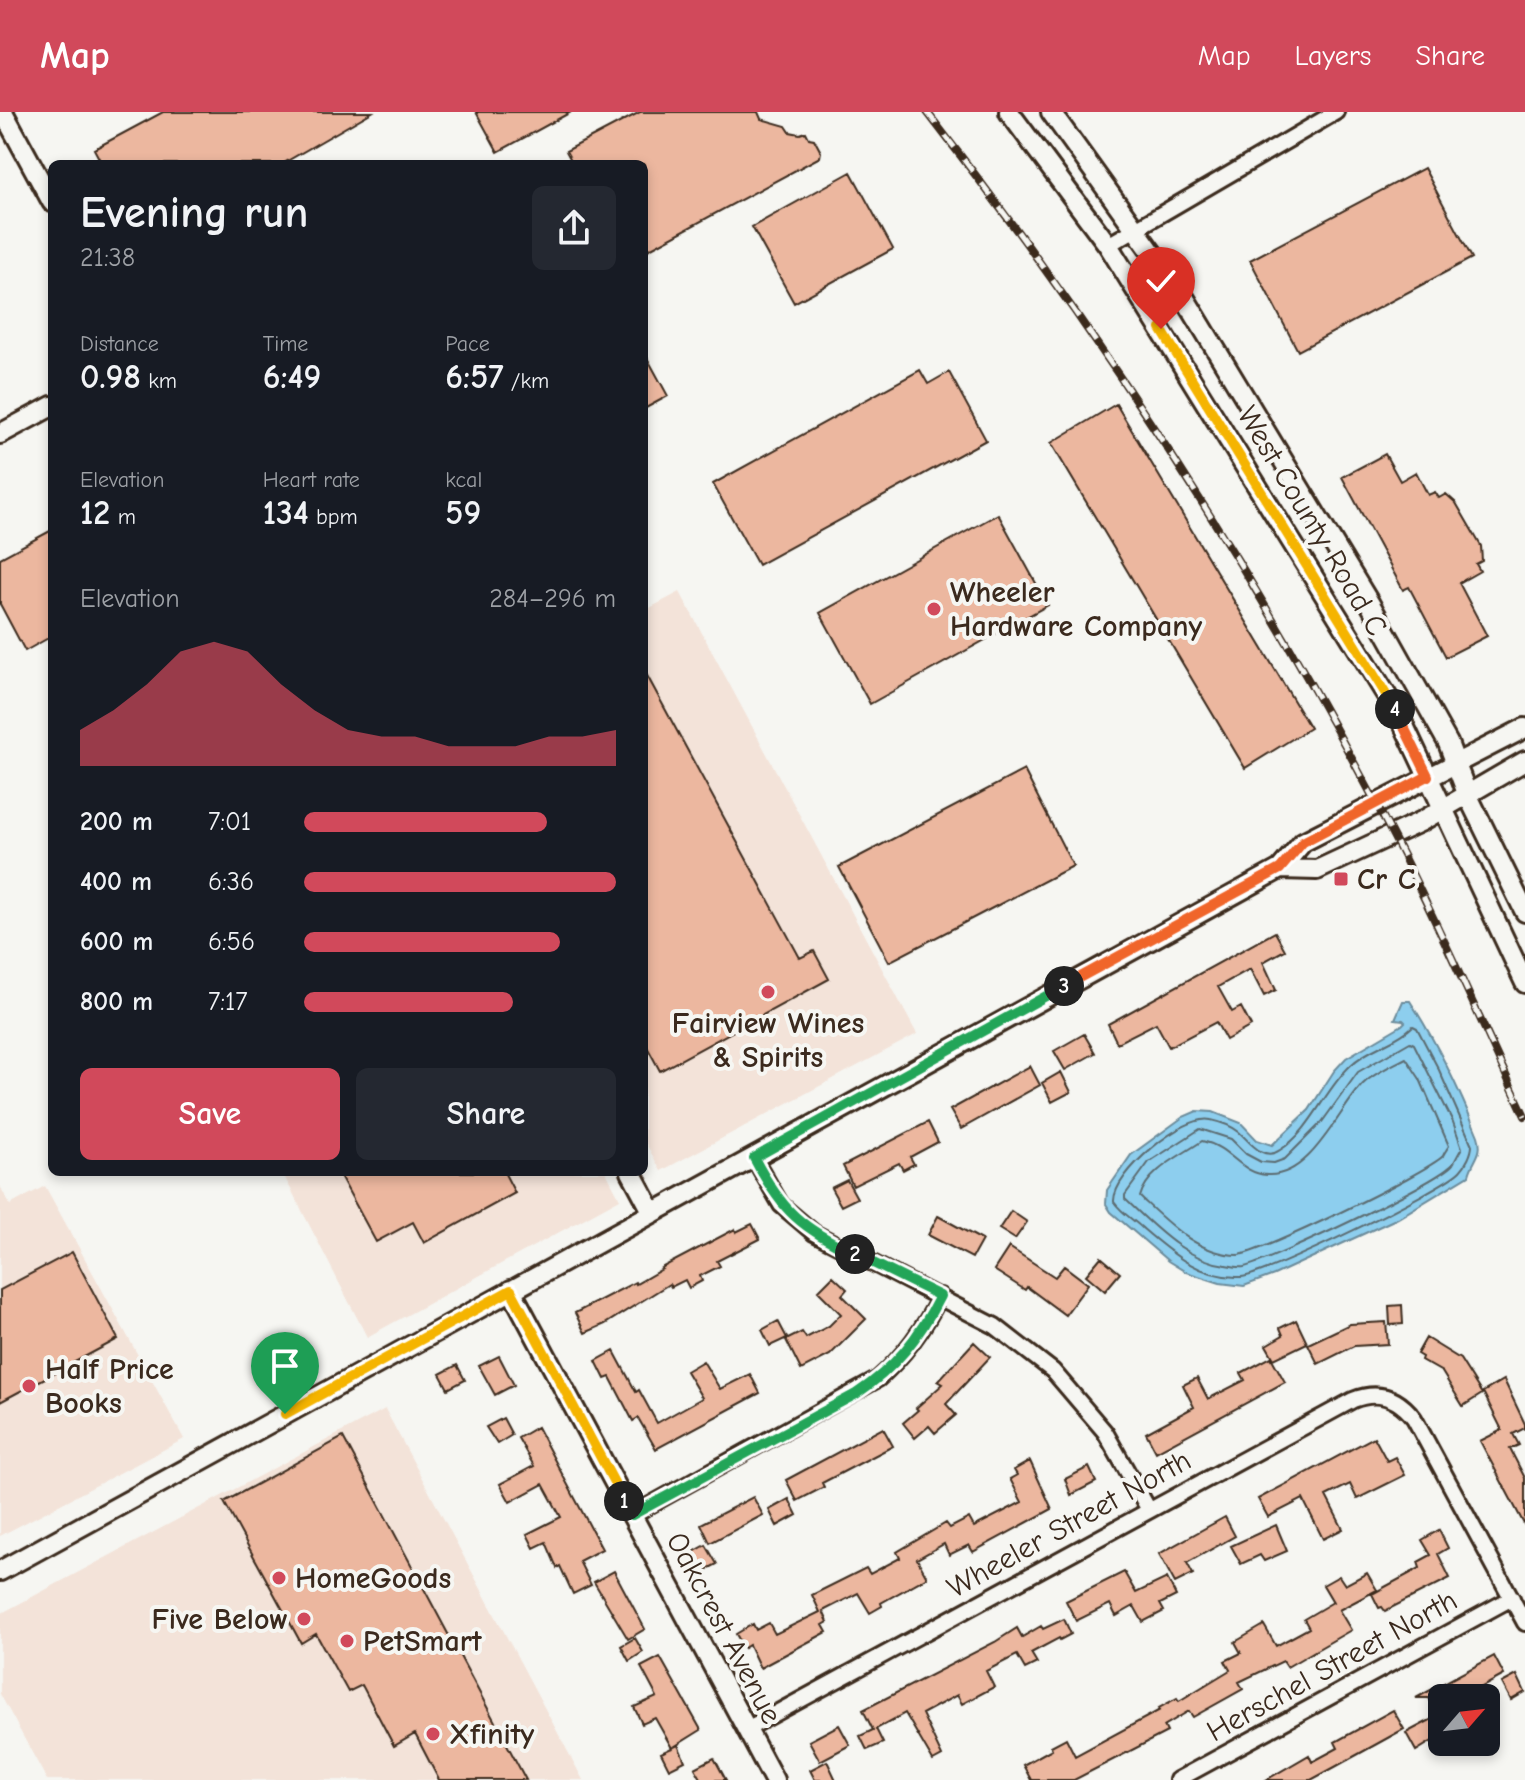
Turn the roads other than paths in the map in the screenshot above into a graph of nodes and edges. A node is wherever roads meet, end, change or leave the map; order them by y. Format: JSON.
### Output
{"nodes":[{"id":1,"x":3,"y":112,"type":"edge"},
{"id":2,"x":1009,"y":112,"type":"edge"},
{"id":3,"x":1051,"y":112,"type":"edge"},
{"id":4,"x":1336,"y":112,"type":"edge"},
{"id":5,"x":48,"y":195,"type":"edge"},
{"id":6,"x":1134,"y":230,"type":"junction"},
{"id":7,"x":1108,"y":245,"type":"junction"},
{"id":8,"x":48,"y":408,"type":"edge"},
{"id":9,"x":0,"y":434,"type":"edge"},
{"id":10,"x":1525,"y":728,"type":"edge"},
{"id":11,"x":1525,"y":761,"type":"edge"},
{"id":12,"x":1455,"y":763,"type":"junction"},
{"id":13,"x":1428,"y":776,"type":"junction"},
{"id":14,"x":1468,"y":796,"type":"junction"},
{"id":15,"x":1442,"y":809,"type":"junction"},
{"id":16,"x":1280,"y":869,"type":"junction"},
{"id":17,"x":1525,"y":912,"type":"edge"},
{"id":18,"x":1525,"y":983,"type":"edge"},
{"id":19,"x":754,"y":1158,"type":"junction"},
{"id":20,"x":633,"y":1176,"type":"edge"},
{"id":21,"x":653,"y":1213,"type":"junction"},
{"id":22,"x":511,"y":1290,"type":"junction"},
{"id":23,"x":940,"y":1296,"type":"junction"},
{"id":24,"x":1149,"y":1510,"type":"junction"},
{"id":25,"x":632,"y":1515,"type":"junction"},
{"id":26,"x":0,"y":1571,"type":"edge"},
{"id":27,"x":1512,"y":1598,"type":"junction"},
{"id":28,"x":1525,"y":1623,"type":"edge"},
{"id":29,"x":747,"y":1729,"type":"junction"},
{"id":30,"x":774,"y":1780,"type":"edge"},
{"id":31,"x":1177,"y":1780,"type":"edge"}],
"edges":[{"from":1,"to":5,"type":"street"},
{"from":2,"to":7,"type":"street","name":"West County Road C"},
{"from":3,"to":6,"type":"street","name":"West County Road C"},
{"from":4,"to":6,"type":"street"},
{"from":6,"to":7,"type":"street"},
{"from":6,"to":12,"type":"street","name":"West County Road C"},
{"from":7,"to":13,"type":"street","name":"West County Road C"},
{"from":8,"to":9,"type":"street"},
{"from":10,"to":12,"type":"street"},
{"from":11,"to":14,"type":"street"},
{"from":12,"to":13,"type":"street"},
{"from":12,"to":14,"type":"street","name":"West County Road C"},
{"from":13,"to":15,"type":"street","name":"West County Road C"},
{"from":13,"to":16,"type":"street"},
{"from":14,"to":15,"type":"street"},
{"from":14,"to":17,"type":"street","name":"West County Road C"},
{"from":15,"to":16,"type":"street"},
{"from":15,"to":18,"type":"street","name":"West County Road C"},
{"from":16,"to":19,"type":"street"},
{"from":19,"to":21,"type":"street"},
{"from":19,"to":23,"type":"street"},
{"from":20,"to":21,"type":"street"},
{"from":21,"to":22,"type":"street"},
{"from":22,"to":25,"type":"street","name":"Oakcrest Avenue"},
{"from":22,"to":26,"type":"street"},
{"from":23,"to":24,"type":"street"},
{"from":23,"to":25,"type":"street"},
{"from":24,"to":27,"type":"street","name":"Wheeler Street North"},
{"from":24,"to":29,"type":"street","name":"Wheeler Street North"},
{"from":25,"to":29,"type":"street","name":"Oakcrest Avenue"},
{"from":27,"to":28,"type":"street"},
{"from":27,"to":31,"type":"street","name":"Herschel Street North"},
{"from":29,"to":30,"type":"street","name":"Oakcrest Avenue"}]}
